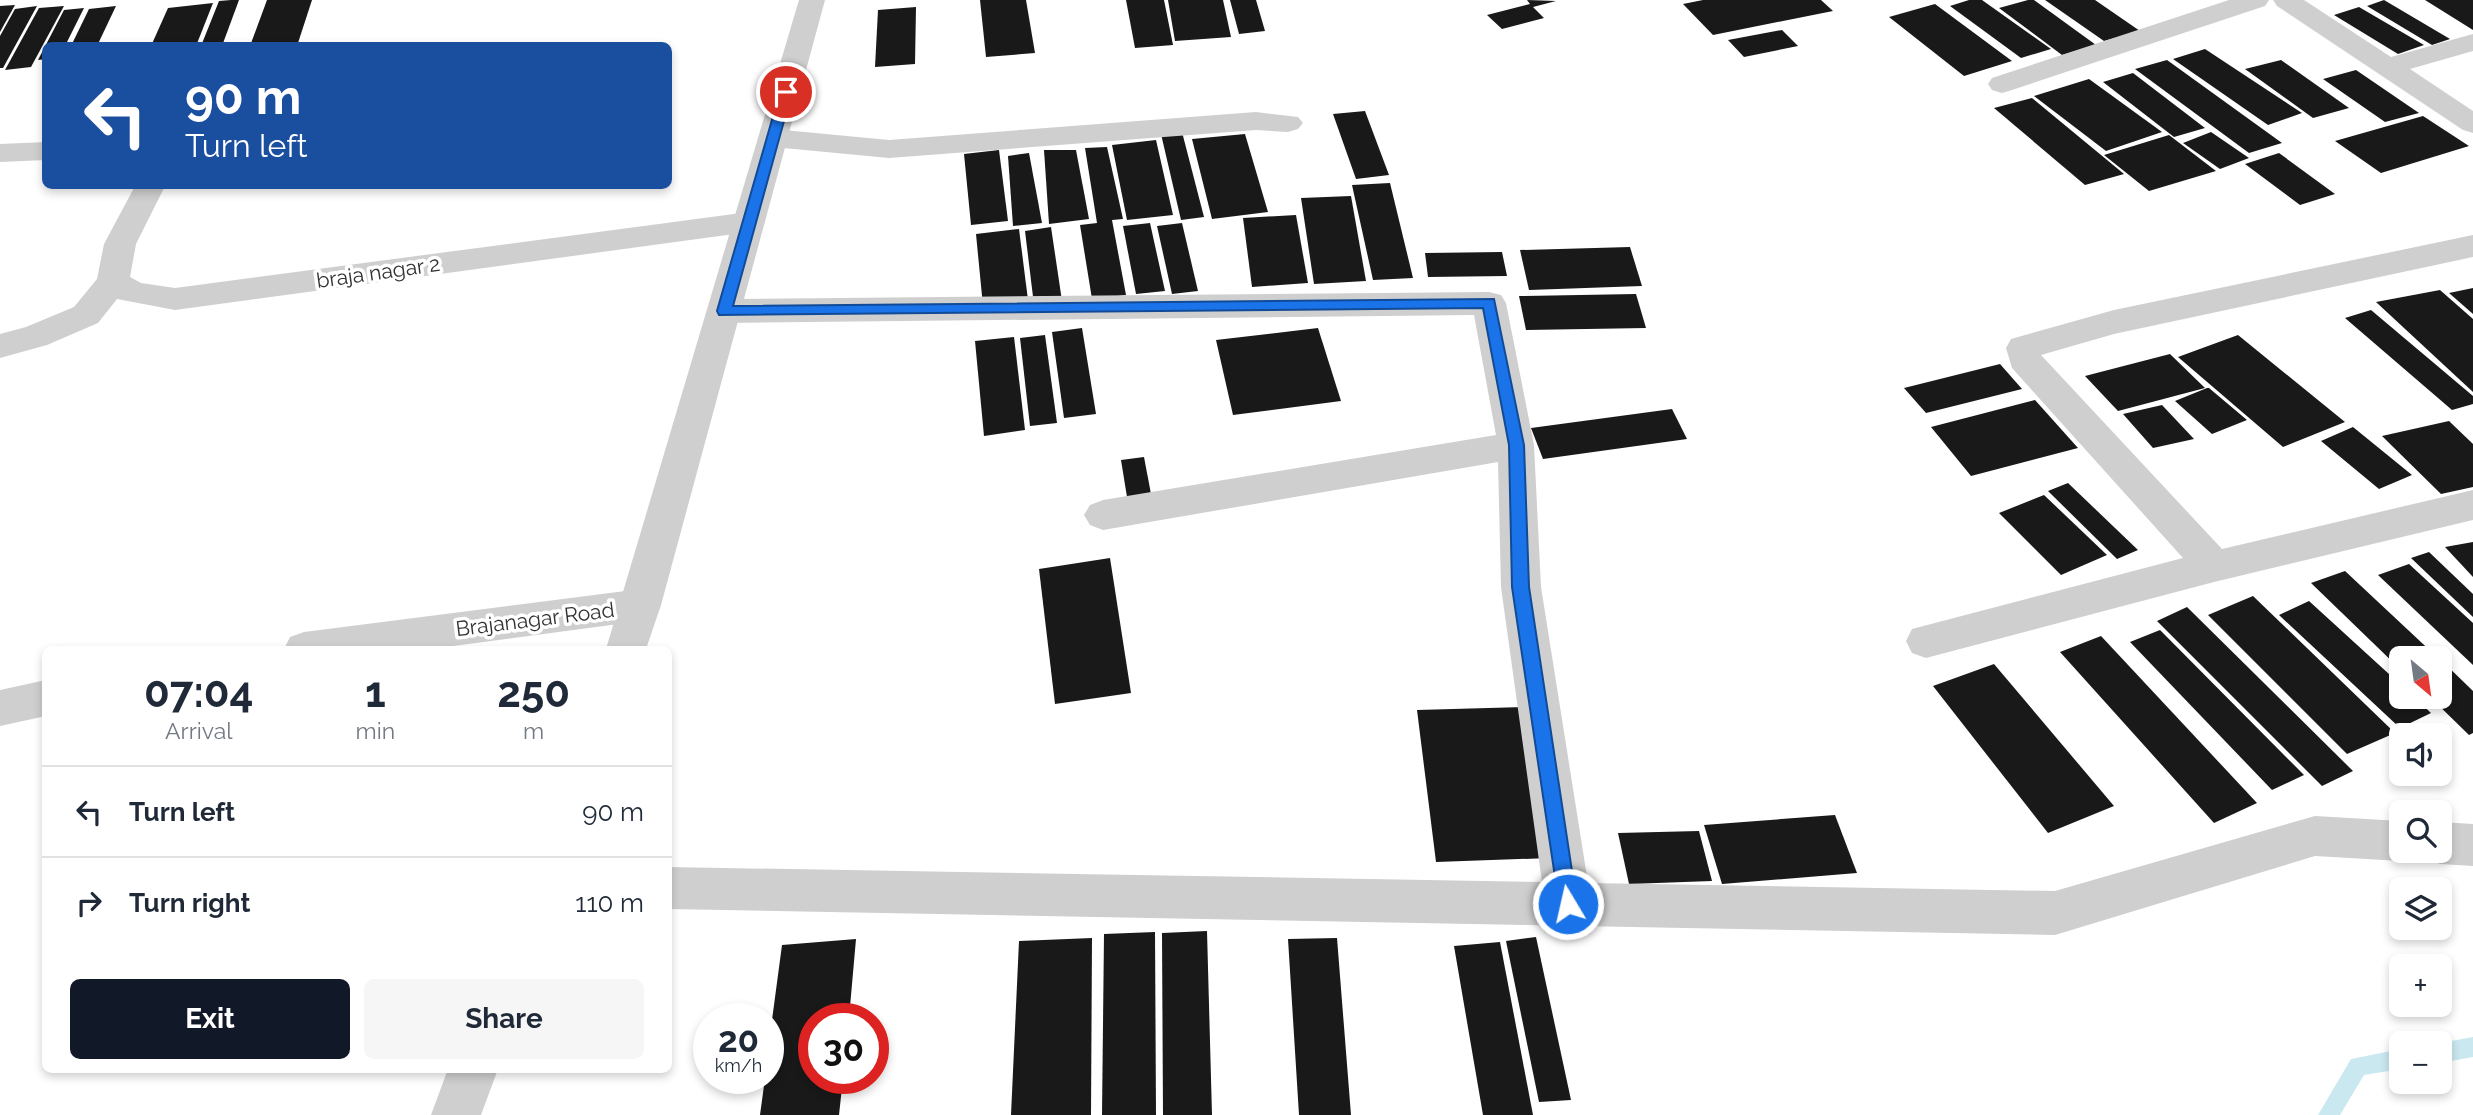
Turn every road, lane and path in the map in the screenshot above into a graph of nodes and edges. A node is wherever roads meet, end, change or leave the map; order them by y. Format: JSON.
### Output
{"nodes":[{"id":1,"x":816,"y":0,"type":"edge"},
{"id":2,"x":2256,"y":0,"type":"edge"},
{"id":3,"x":2286,"y":0,"type":"edge"},
{"id":4,"x":2473,"y":42,"type":"edge"},
{"id":5,"x":2387,"y":67,"type":"junction"},
{"id":6,"x":2002,"y":83,"type":"dead end"},
{"id":7,"x":1288,"y":123,"type":"dead end"},
{"id":8,"x":2473,"y":124,"type":"edge"},
{"id":9,"x":773,"y":138,"type":"junction"},
{"id":10,"x":42,"y":151,"type":"edge"},
{"id":11,"x":0,"y":153,"type":"edge"},
{"id":12,"x":152,"y":189,"type":"edge"},
{"id":13,"x":750,"y":222,"type":"junction"},
{"id":14,"x":2473,"y":247,"type":"edge"},
{"id":15,"x":113,"y":282,"type":"junction"},
{"id":16,"x":724,"y":311,"type":"junction"},
{"id":17,"x":0,"y":346,"type":"edge"},
{"id":18,"x":1516,"y":445,"type":"junction"},
{"id":19,"x":2473,"y":505,"type":"edge"},
{"id":20,"x":1103,"y":515,"type":"dead end"},
{"id":21,"x":2214,"y":566,"type":"junction"},
{"id":22,"x":641,"y":605,"type":"junction"},
{"id":23,"x":1926,"y":641,"type":"dead end"},
{"id":24,"x":327,"y":646,"type":"edge"},
{"id":25,"x":626,"y":646,"type":"edge"},
{"id":26,"x":42,"y":699,"type":"edge"},
{"id":27,"x":0,"y":708,"type":"edge"},
{"id":28,"x":2389,"y":840,"type":"edge"},
{"id":29,"x":2452,"y":844,"type":"edge"},
{"id":30,"x":2473,"y":845,"type":"edge"},
{"id":31,"x":672,"y":888,"type":"edge"},
{"id":32,"x":1568,"y":904,"type":"junction"},
{"id":33,"x":472,"y":1073,"type":"edge"},
{"id":34,"x":456,"y":1115,"type":"edge"}],
"edges":[{"from":1,"to":9,"type":"street"},
{"from":2,"to":6,"type":"street"},
{"from":3,"to":5,"type":"street"},
{"from":4,"to":5,"type":"street"},
{"from":5,"to":8,"type":"street"},
{"from":7,"to":9,"type":"street"},
{"from":9,"to":13,"type":"street"},
{"from":10,"to":11,"type":"street"},
{"from":12,"to":15,"type":"street"},
{"from":13,"to":15,"type":"street","name":"braja nagar 2"},
{"from":13,"to":16,"type":"street"},
{"from":14,"to":21,"type":"street"},
{"from":15,"to":17,"type":"street"},
{"from":16,"to":18,"type":"street"},
{"from":16,"to":22,"type":"street"},
{"from":18,"to":20,"type":"street"},
{"from":18,"to":32,"type":"street"},
{"from":19,"to":21,"type":"street"},
{"from":21,"to":23,"type":"street"},
{"from":22,"to":24,"type":"street","name":"Brajanagar Road"},
{"from":22,"to":25,"type":"street"},
{"from":26,"to":27,"type":"street"},
{"from":28,"to":32,"type":"street"},
{"from":29,"to":30,"type":"street"},
{"from":31,"to":32,"type":"street"},
{"from":33,"to":34,"type":"street"}]}
